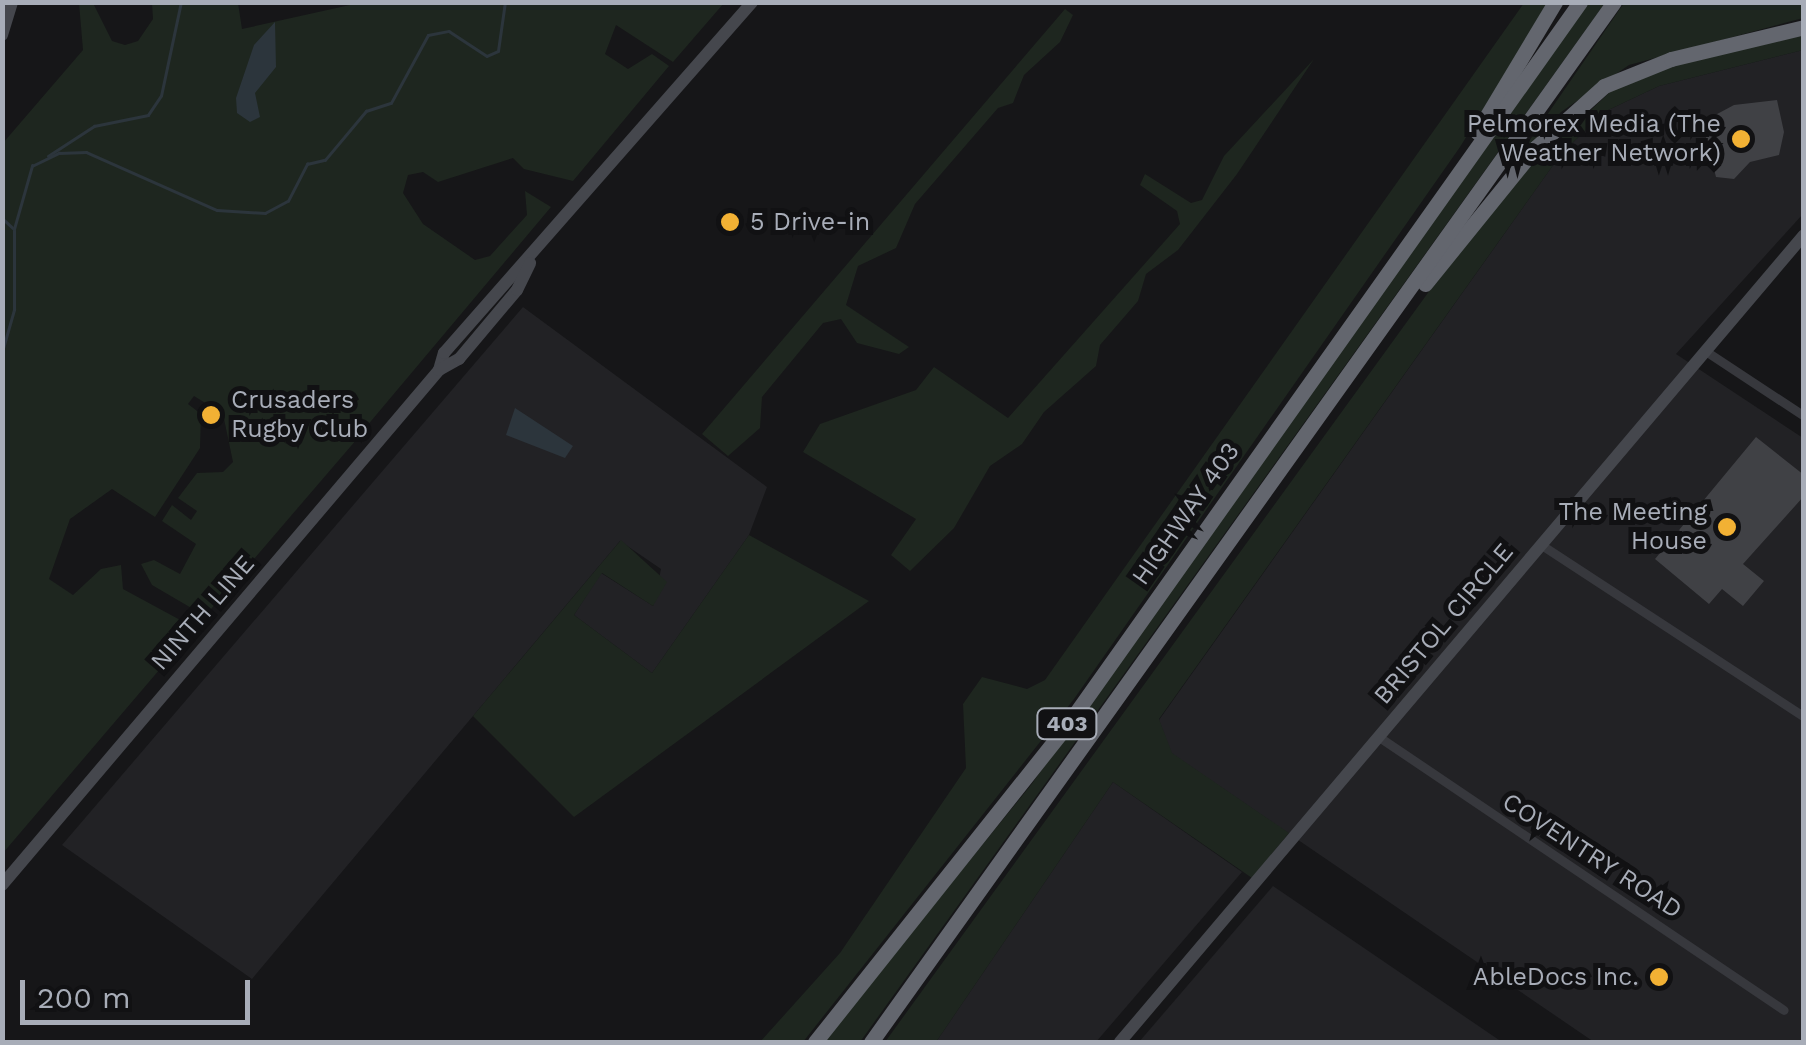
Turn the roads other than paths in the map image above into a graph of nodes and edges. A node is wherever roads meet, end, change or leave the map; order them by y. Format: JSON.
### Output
{"nodes":[{"id":1,"x":12,"y":2,"type":"edge"},
{"id":2,"x":752,"y":2,"type":"edge"},
{"id":3,"x":1556,"y":2,"type":"edge"},
{"id":4,"x":1580,"y":2,"type":"edge"},
{"id":5,"x":1614,"y":2,"type":"edge"},
{"id":6,"x":1804,"y":27,"type":"edge"},
{"id":7,"x":2,"y":35,"type":"edge"},
{"id":8,"x":1446,"y":189,"type":"junction"},
{"id":9,"x":1804,"y":235,"type":"edge"},
{"id":10,"x":1390,"y":318,"type":"junction"},
{"id":11,"x":1704,"y":350,"type":"junction"},
{"id":12,"x":1804,"y":416,"type":"edge"},
{"id":13,"x":1540,"y":544,"type":"junction"},
{"id":14,"x":1804,"y":717,"type":"edge"},
{"id":15,"x":1378,"y":737,"type":"junction"},
{"id":16,"x":2,"y":885,"type":"edge"},
{"id":17,"x":1782,"y":1010,"type":"dead end"},
{"id":18,"x":815,"y":1042,"type":"edge"},
{"id":19,"x":871,"y":1042,"type":"edge"},
{"id":20,"x":1120,"y":1042,"type":"edge"}],
"edges":[{"from":1,"to":7,"type":"main road"},
{"from":2,"to":16,"type":"main road","name":"NINTH LINE"},
{"from":3,"to":8,"type":"highway"},
{"from":4,"to":8,"type":"highway","name":"HIGHWAY 403","number":"403"},
{"from":5,"to":10,"type":"highway","number":"403"},
{"from":6,"to":10,"type":"highway"},
{"from":8,"to":18,"type":"highway","name":"HIGHWAY 403","number":"403"},
{"from":9,"to":11,"type":"main road","name":"BRISTOL CIRCLE"},
{"from":10,"to":19,"type":"highway","number":"403"},
{"from":11,"to":12,"type":"street"},
{"from":11,"to":13,"type":"main road","name":"BRISTOL CIRCLE"},
{"from":13,"to":14,"type":"street"},
{"from":13,"to":15,"type":"main road","name":"BRISTOL CIRCLE"},
{"from":15,"to":17,"type":"street","name":"COVENTRY ROAD"},
{"from":15,"to":20,"type":"main road","name":"BRISTOL CIRCLE"}]}
